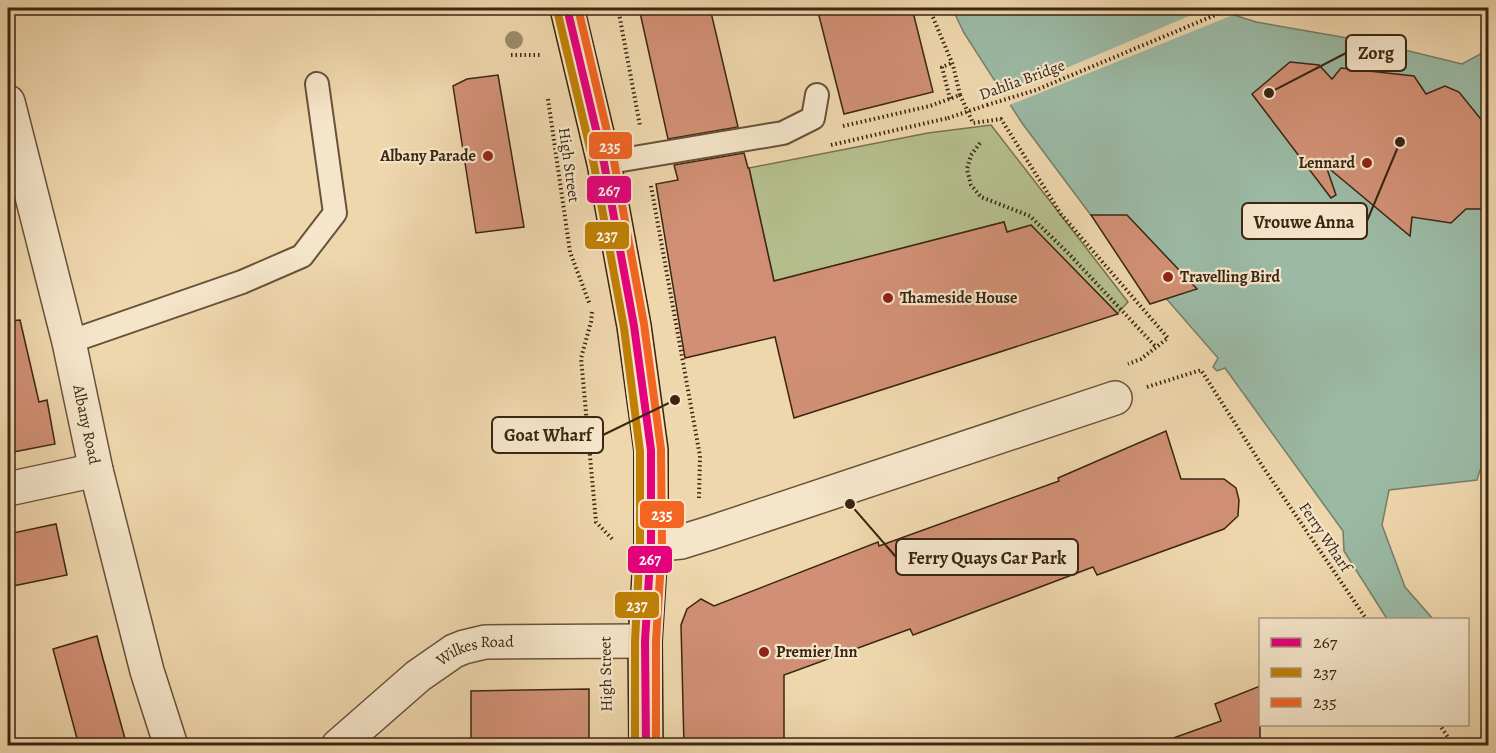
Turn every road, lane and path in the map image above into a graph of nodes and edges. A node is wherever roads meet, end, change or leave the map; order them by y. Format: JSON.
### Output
{"nodes":[{"id":1,"x":567,"y":8,"type":"edge"},
{"id":2,"x":929,"y":8,"type":"edge"},
{"id":3,"x":1232,"y":8,"type":"edge"},
{"id":4,"x":537,"y":45,"type":"dead end"},
{"id":5,"x":511,"y":55,"type":"dead end"},
{"id":6,"x":536,"y":55,"type":"dead end"},
{"id":7,"x":543,"y":61,"type":"dead end"},
{"id":8,"x":952,"y":63,"type":"junction"},
{"id":9,"x":316,"y":84,"type":"dead end"},
{"id":10,"x":547,"y":94,"type":"dead end"},
{"id":11,"x":817,"y":95,"type":"dead end"},
{"id":12,"x":960,"y":95,"type":"junction"},
{"id":13,"x":950,"y":99,"type":"junction"},
{"id":14,"x":8,"y":102,"type":"edge"},
{"id":15,"x":836,"y":128,"type":"dead end"},
{"id":16,"x":783,"y":133,"type":"junction"},
{"id":17,"x":980,"y":143,"type":"dead end"},
{"id":18,"x":604,"y":163,"type":"junction"},
{"id":19,"x":17,"y":181,"type":"edge"},
{"id":20,"x":69,"y":342,"type":"junction"},
{"id":21,"x":1156,"y":347,"type":"junction"},
{"id":22,"x":1118,"y":382,"type":"junction"},
{"id":23,"x":96,"y":471,"type":"junction"},
{"id":24,"x":8,"y":489,"type":"edge"},
{"id":25,"x":651,"y":545,"type":"junction"},
{"id":26,"x":616,"y":548,"type":"dead end"},
{"id":27,"x":1366,"y":618,"type":"edge"},
{"id":28,"x":645,"y":641,"type":"junction"},
{"id":29,"x":1440,"y":726,"type":"edge"},
{"id":30,"x":171,"y":746,"type":"edge"},
{"id":31,"x":338,"y":746,"type":"edge"},
{"id":32,"x":646,"y":746,"type":"edge"},
{"id":33,"x":1454,"y":746,"type":"edge"}],
"edges":[{"from":1,"to":18,"type":"main road"},
{"from":2,"to":8,"type":"path"},
{"from":3,"to":16,"type":"path","name":"Dahlia Bridge","bridge":true},
{"from":4,"to":7,"type":"path"},
{"from":5,"to":6,"type":"path"},
{"from":8,"to":12,"type":"path"},
{"from":8,"to":13,"type":"path"},
{"from":9,"to":20,"type":"lane"},
{"from":10,"to":26,"type":"path","name":"High Street"},
{"from":11,"to":16,"type":"lane"},
{"from":12,"to":13,"type":"path"},
{"from":12,"to":21,"type":"path"},
{"from":13,"to":15,"type":"path"},
{"from":14,"to":19,"type":"street","name":"Albany Road"},
{"from":16,"to":18,"type":"lane"},
{"from":17,"to":21,"type":"path"},
{"from":18,"to":25,"type":"main road"},
{"from":19,"to":20,"type":"street","name":"Albany Road"},
{"from":20,"to":23,"type":"street","name":"Albany Road"},
{"from":21,"to":22,"type":"path"},
{"from":22,"to":25,"type":"street"},
{"from":22,"to":27,"type":"path","name":"Ferry Wharf"},
{"from":23,"to":24,"type":"street"},
{"from":23,"to":30,"type":"street","name":"Albany Road"},
{"from":25,"to":28,"type":"main road"},
{"from":28,"to":31,"type":"street","name":"Wilkes Road"},
{"from":28,"to":32,"type":"main road"},
{"from":29,"to":33,"type":"path"}]}
